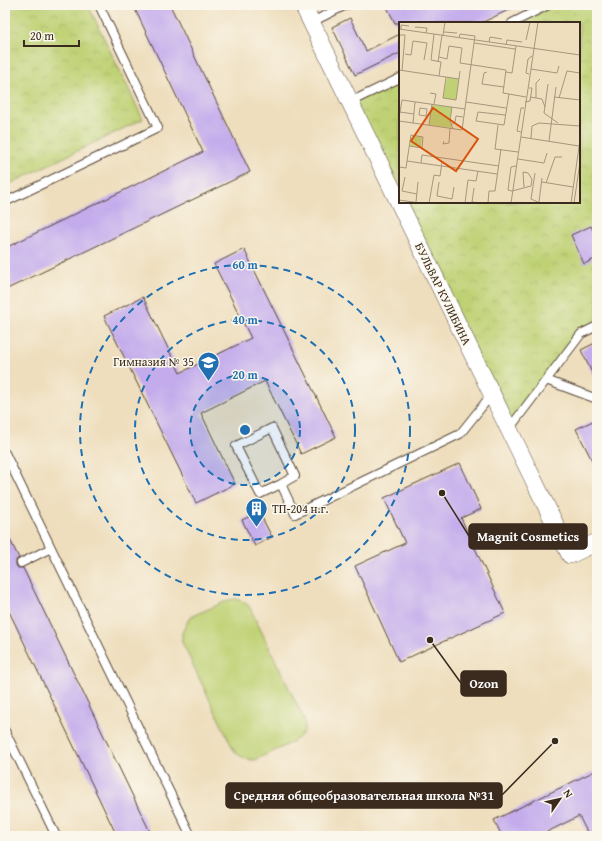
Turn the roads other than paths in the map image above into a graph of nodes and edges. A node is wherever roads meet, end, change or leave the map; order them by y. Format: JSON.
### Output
{"nodes":[{"id":1,"x":98,"y":5,"type":"edge"},
{"id":2,"x":303,"y":5,"type":"edge"},
{"id":3,"x":346,"y":5,"type":"edge"},
{"id":4,"x":548,"y":5,"type":"edge"},
{"id":5,"x":312,"y":22,"type":"junction"},
{"id":6,"x":514,"y":22,"type":"edge"},
{"id":7,"x":399,"y":78,"type":"edge"},
{"id":8,"x":350,"y":102,"type":"junction"},
{"id":9,"x":5,"y":202,"type":"edge"},
{"id":10,"x":399,"y":203,"type":"edge"},
{"id":11,"x":399,"y":203,"type":"edge"},
{"id":12,"x":597,"y":326,"type":"edge"},
{"id":13,"x":546,"y":380,"type":"junction"},
{"id":14,"x":492,"y":394,"type":"junction"},
{"id":15,"x":597,"y":399,"type":"edge"},
{"id":16,"x":509,"y":429,"type":"junction"},
{"id":17,"x":5,"y":453,"type":"edge"},
{"id":18,"x":280,"y":484,"type":"junction"},
{"id":19,"x":597,"y":542,"type":"edge"},
{"id":20,"x":51,"y":548,"type":"junction"},
{"id":21,"x":21,"y":563,"type":"dead end"},
{"id":22,"x":5,"y":731,"type":"edge"},
{"id":23,"x":56,"y":836,"type":"edge"},
{"id":24,"x":191,"y":836,"type":"edge"}],
"edges":[{"from":1,"to":9,"type":"lane"},
{"from":2,"to":5,"type":"street","name":"БУЛЬВАР КУЛИБИНА"},
{"from":3,"to":5,"type":"lane"},
{"from":4,"to":6,"type":"lane"},
{"from":5,"to":8,"type":"street","name":"БУЛЬВАР КУЛИБИНА"},
{"from":7,"to":8,"type":"lane"},
{"from":8,"to":10,"type":"street","name":"БУЛЬВАР КУЛИБИНА"},
{"from":11,"to":14,"type":"street","name":"БУЛЬВАР КУЛИБИНА"},
{"from":12,"to":13,"type":"lane"},
{"from":13,"to":15,"type":"lane"},
{"from":13,"to":16,"type":"lane"},
{"from":14,"to":16,"type":"street","name":"БУЛЬВАР КУЛИБИНА"},
{"from":14,"to":18,"type":"lane"},
{"from":16,"to":19,"type":"street","name":"БУЛЬВАР КУЛИБИНА"},
{"from":17,"to":20,"type":"lane"},
{"from":18,"to":18,"type":"lane"},
{"from":20,"to":21,"type":"lane"},
{"from":20,"to":24,"type":"lane"},
{"from":22,"to":23,"type":"lane"}]}
